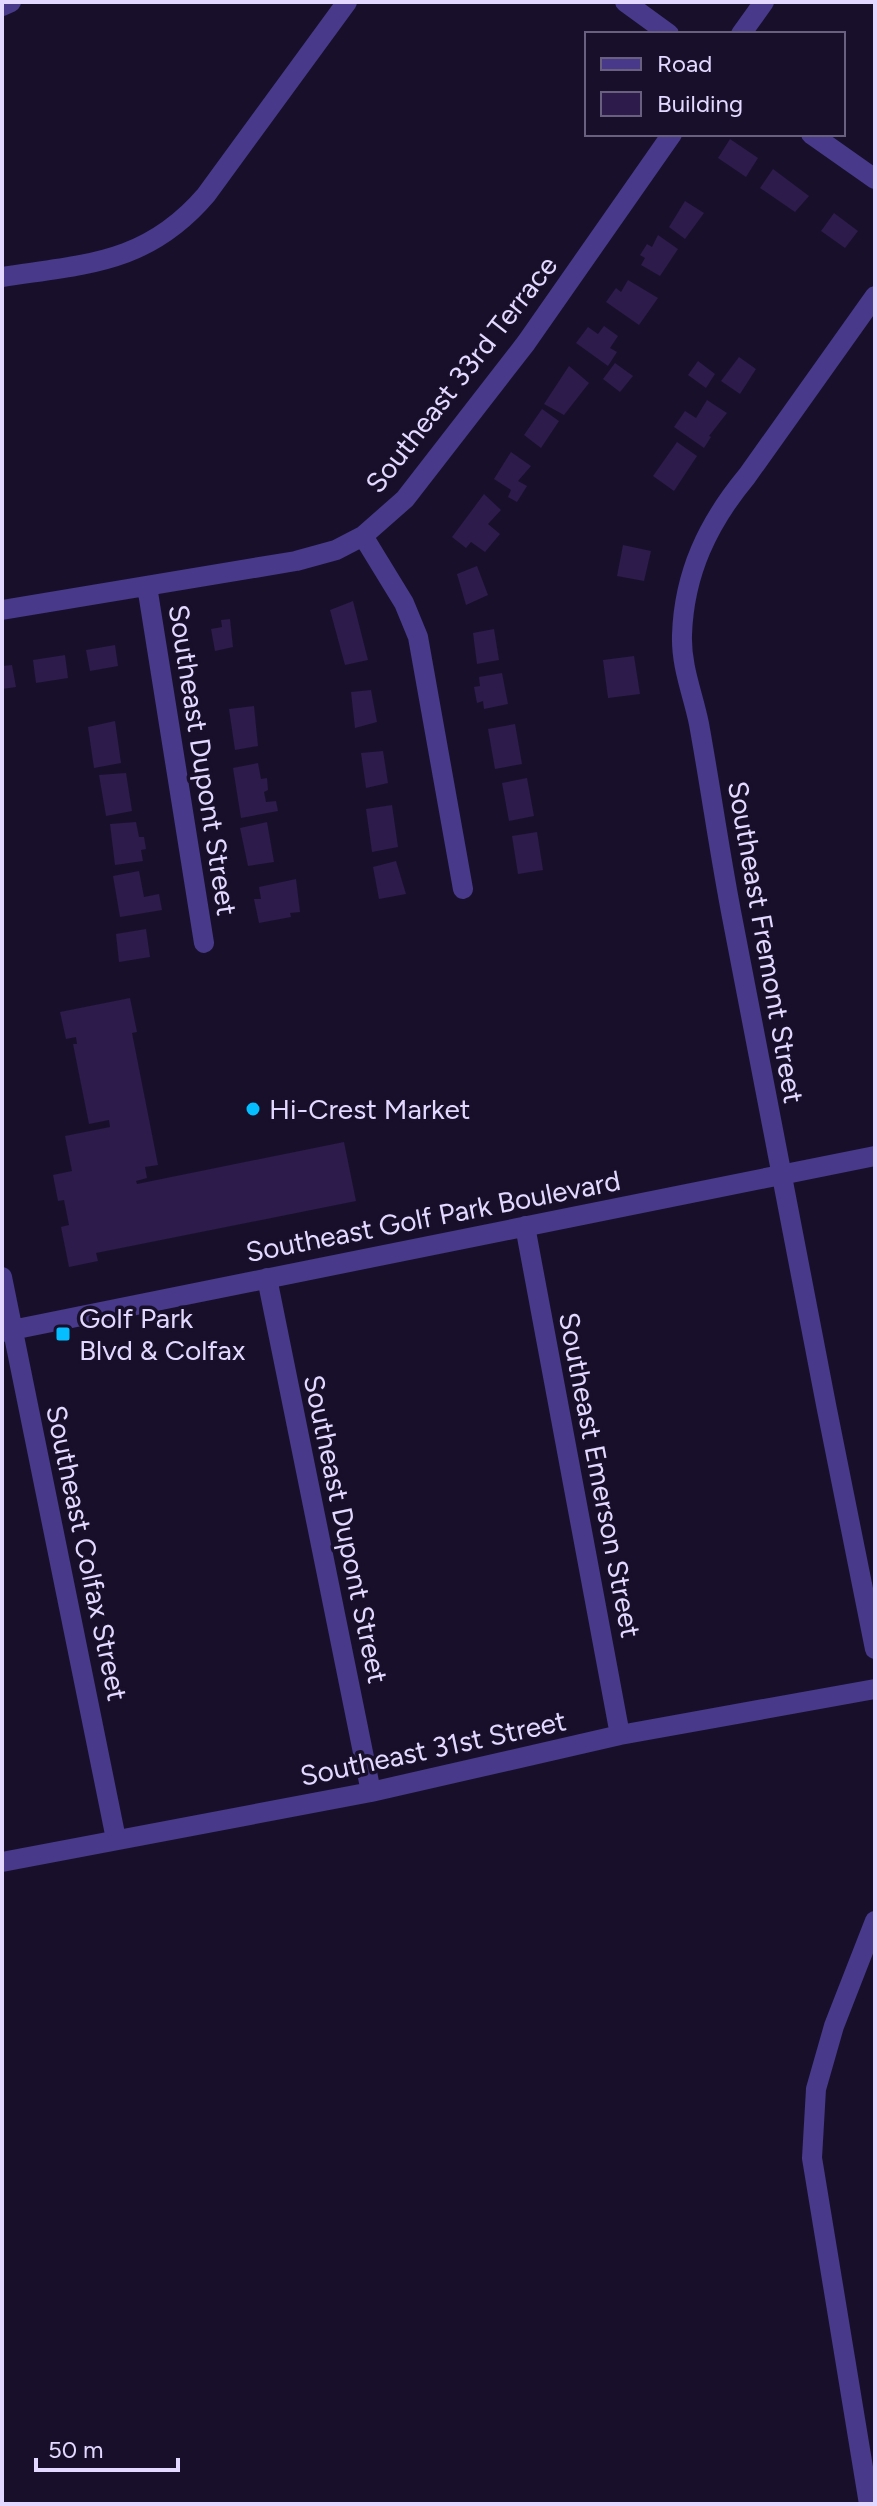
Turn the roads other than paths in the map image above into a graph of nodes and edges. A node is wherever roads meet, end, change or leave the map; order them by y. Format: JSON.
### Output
{"nodes":[{"id":1,"x":11,"y":2,"type":"edge"},
{"id":2,"x":347,"y":2,"type":"edge"},
{"id":3,"x":625,"y":2,"type":"edge"},
{"id":4,"x":764,"y":2,"type":"edge"},
{"id":5,"x":2,"y":6,"type":"edge"},
{"id":6,"x":666,"y":32,"type":"edge"},
{"id":7,"x":742,"y":32,"type":"edge"},
{"id":8,"x":671,"y":136,"type":"edge"},
{"id":9,"x":814,"y":136,"type":"edge"},
{"id":10,"x":875,"y":179,"type":"edge"},
{"id":11,"x":2,"y":277,"type":"edge"},
{"id":12,"x":875,"y":296,"type":"edge"},
{"id":13,"x":363,"y":536,"type":"junction"},
{"id":14,"x":147,"y":586,"type":"junction"},
{"id":15,"x":2,"y":610,"type":"edge"},
{"id":16,"x":463,"y":889,"type":"dead end"},
{"id":17,"x":204,"y":943,"type":"dead end"},
{"id":18,"x":875,"y":1156,"type":"edge"},
{"id":19,"x":780,"y":1176,"type":"junction"},
{"id":20,"x":525,"y":1226,"type":"junction"},
{"id":21,"x":2,"y":1277,"type":"edge"},
{"id":22,"x":267,"y":1278,"type":"junction"},
{"id":23,"x":7,"y":1331,"type":"edge"},
{"id":24,"x":875,"y":1649,"type":"edge"},
{"id":25,"x":875,"y":1689,"type":"edge"},
{"id":26,"x":620,"y":1735,"type":"junction"},
{"id":27,"x":371,"y":1792,"type":"junction"},
{"id":28,"x":116,"y":1839,"type":"junction"},
{"id":29,"x":2,"y":1862,"type":"edge"},
{"id":30,"x":875,"y":1921,"type":"edge"},
{"id":31,"x":869,"y":2504,"type":"edge"}],
"edges":[{"from":1,"to":5,"type":"street"},
{"from":2,"to":11,"type":"street"},
{"from":3,"to":6,"type":"street"},
{"from":4,"to":7,"type":"street"},
{"from":8,"to":13,"type":"street","name":"Southeast 33rd Terrace"},
{"from":9,"to":10,"type":"street"},
{"from":12,"to":19,"type":"street","name":"Southeast Fremont Street"},
{"from":13,"to":14,"type":"street","name":"Southeast 33rd Terrace"},
{"from":13,"to":16,"type":"street"},
{"from":14,"to":15,"type":"street","name":"Southeast 33rd Terrace"},
{"from":14,"to":17,"type":"street","name":"Southeast Dupont Street"},
{"from":18,"to":19,"type":"street","name":"Southeast Golf Park Boulevard"},
{"from":19,"to":20,"type":"street","name":"Southeast Golf Park Boulevard"},
{"from":19,"to":24,"type":"street","name":"Southeast Fremont Street"},
{"from":20,"to":22,"type":"street","name":"Southeast Golf Park Boulevard"},
{"from":20,"to":26,"type":"street","name":"Southeast Emerson Street"},
{"from":21,"to":23,"type":"street","name":"Southeast Colfax Street"},
{"from":22,"to":23,"type":"street","name":"Southeast Golf Park Boulevard"},
{"from":22,"to":27,"type":"street","name":"Southeast Dupont Street"},
{"from":23,"to":28,"type":"street","name":"Southeast Colfax Street"},
{"from":25,"to":26,"type":"street","name":"Southeast 31st Street"},
{"from":26,"to":27,"type":"street","name":"Southeast 31st Street"},
{"from":27,"to":28,"type":"street","name":"Southeast 31st Street"},
{"from":28,"to":29,"type":"street","name":"Southeast 31st Street"},
{"from":30,"to":31,"type":"street"}]}
